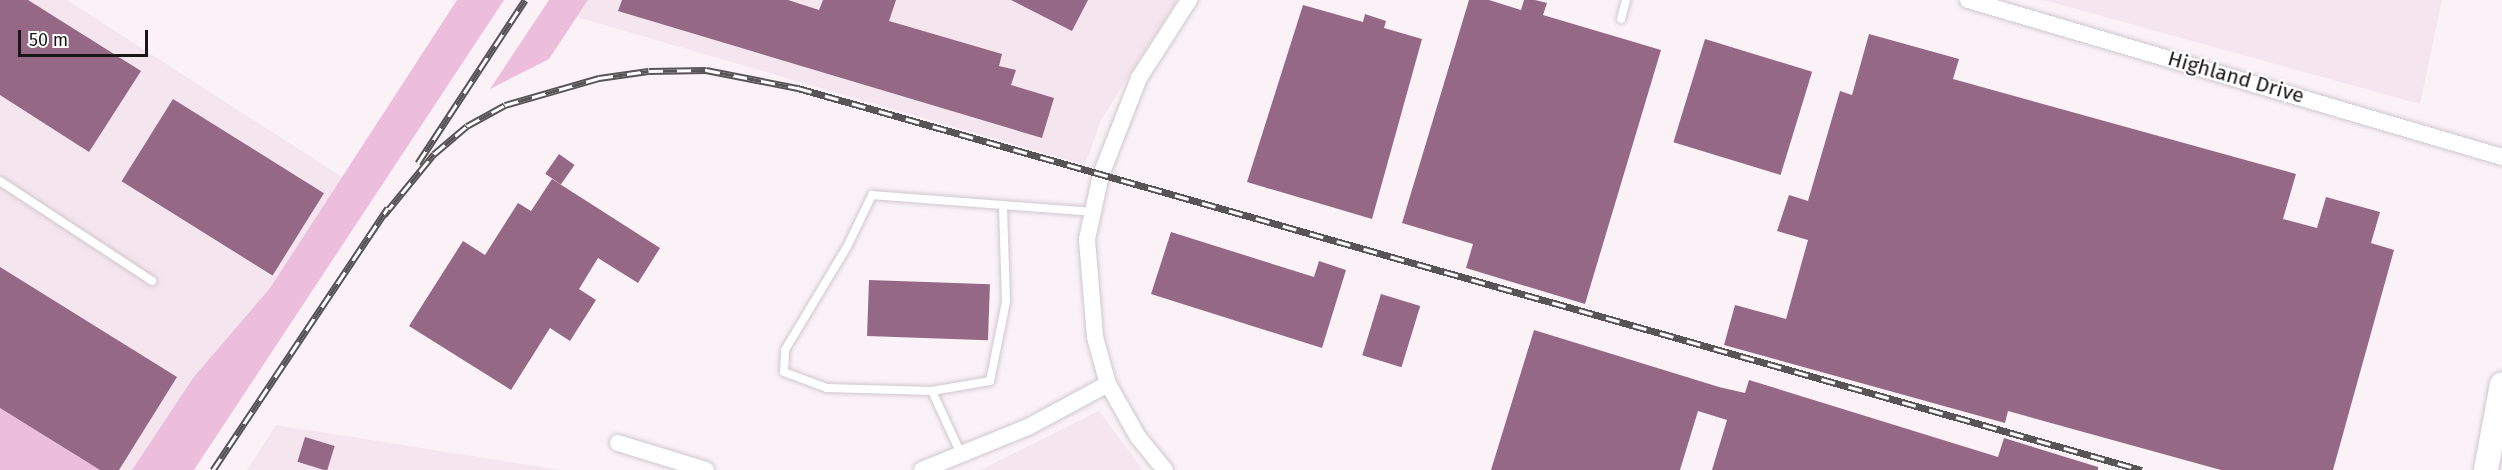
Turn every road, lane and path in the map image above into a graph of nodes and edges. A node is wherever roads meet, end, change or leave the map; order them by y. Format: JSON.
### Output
{"nodes":[{"id":1,"x":1189,"y":0,"type":"edge"},
{"id":2,"x":1626,"y":0,"type":"edge"},
{"id":3,"x":1968,"y":0,"type":"edge"},
{"id":4,"x":1621,"y":19,"type":"dead end"},
{"id":5,"x":2502,"y":157,"type":"edge"},
{"id":6,"x":0,"y":181,"type":"edge"},
{"id":7,"x":1003,"y":205,"type":"junction"},
{"id":8,"x":1093,"y":212,"type":"junction"},
{"id":9,"x":152,"y":281,"type":"dead end"},
{"id":10,"x":1108,"y":384,"type":"junction"},
{"id":11,"x":2502,"y":384,"type":"edge"},
{"id":12,"x":932,"y":391,"type":"junction"},
{"id":13,"x":618,"y":443,"type":"dead end"},
{"id":14,"x":961,"y":454,"type":"junction"},
{"id":15,"x":706,"y":470,"type":"edge"},
{"id":16,"x":922,"y":470,"type":"edge"},
{"id":17,"x":1165,"y":470,"type":"edge"},
{"id":18,"x":2486,"y":470,"type":"edge"}],
"edges":[{"from":1,"to":8,"type":"street"},
{"from":2,"to":4,"type":"lane"},
{"from":3,"to":5,"type":"street","name":"Highland Drive"},
{"from":6,"to":9,"type":"lane"},
{"from":7,"to":8,"type":"lane"},
{"from":7,"to":12,"type":"lane"},
{"from":7,"to":12,"type":"lane"},
{"from":8,"to":10,"type":"street"},
{"from":10,"to":14,"type":"street"},
{"from":10,"to":17,"type":"street"},
{"from":11,"to":18,"type":"main road"},
{"from":12,"to":14,"type":"lane"},
{"from":13,"to":15,"type":"street"},
{"from":14,"to":16,"type":"street"}]}
